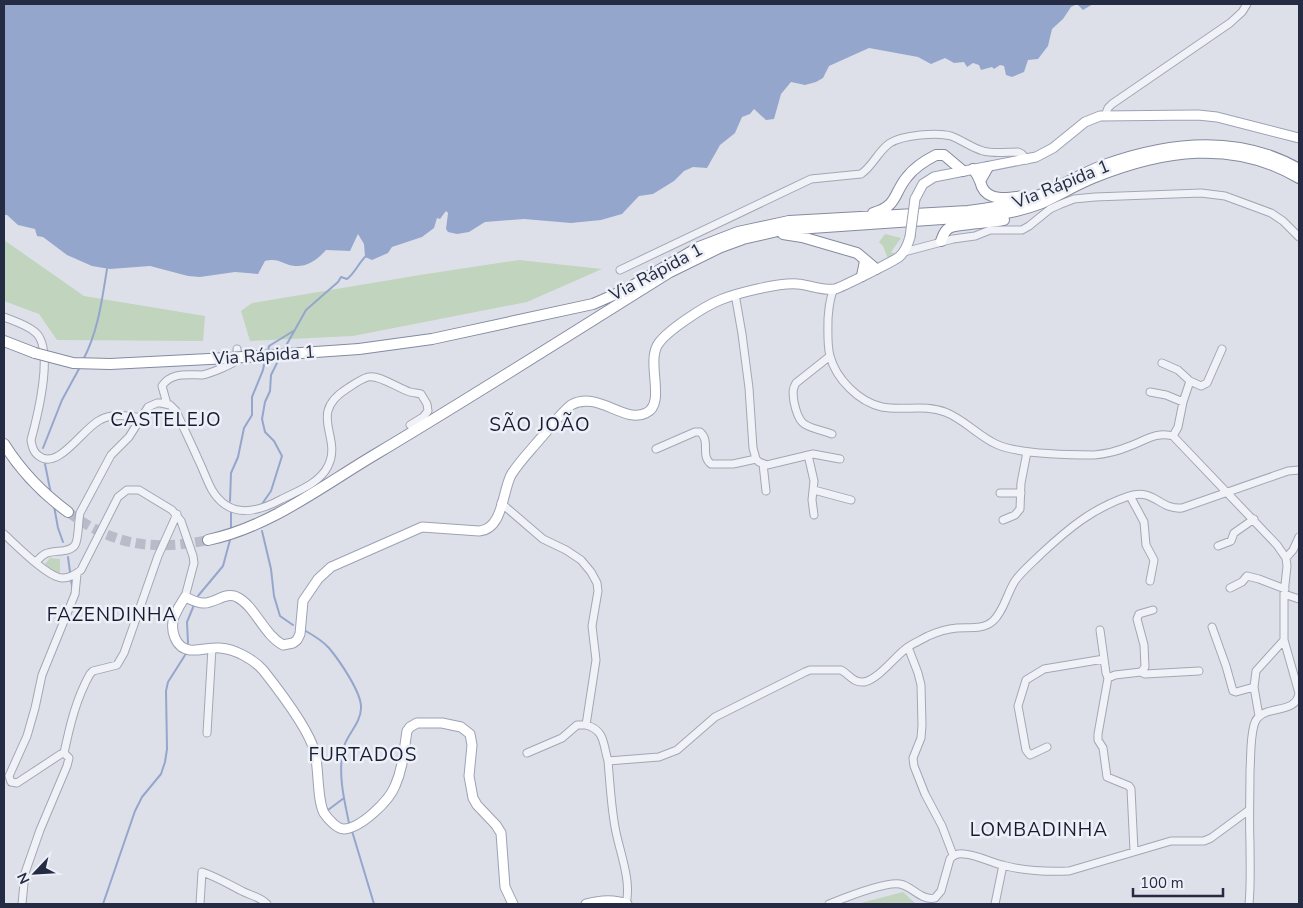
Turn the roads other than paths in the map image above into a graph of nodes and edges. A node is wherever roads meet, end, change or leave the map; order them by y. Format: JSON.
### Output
{"nodes":[{"id":1,"x":1247,"y":4,"type":"edge"},
{"id":2,"x":1106,"y":116,"type":"junction"},
{"id":3,"x":1299,"y":138,"type":"edge"},
{"id":4,"x":1027,"y":160,"type":"junction"},
{"id":5,"x":951,"y":162,"type":"junction"},
{"id":6,"x":988,"y":167,"type":"junction"},
{"id":7,"x":1299,"y":169,"type":"edge"},
{"id":8,"x":968,"y":170,"type":"junction"},
{"id":9,"x":948,"y":173,"type":"junction"},
{"id":10,"x":1299,"y":178,"type":"edge"},
{"id":11,"x":980,"y":181,"type":"junction"},
{"id":12,"x":1053,"y":189,"type":"junction"},
{"id":13,"x":1040,"y":204,"type":"junction"},
{"id":14,"x":860,"y":217,"type":"junction"},
{"id":15,"x":949,"y":228,"type":"junction"},
{"id":16,"x":768,"y":233,"type":"junction"},
{"id":17,"x":1299,"y":237,"type":"edge"},
{"id":18,"x":953,"y":239,"type":"junction"},
{"id":19,"x":941,"y":241,"type":"junction"},
{"id":20,"x":904,"y":252,"type":"junction"},
{"id":21,"x":865,"y":261,"type":"junction"},
{"id":22,"x":876,"y":269,"type":"junction"},
{"id":23,"x":620,"y":270,"type":"dead end"},
{"id":24,"x":862,"y":276,"type":"junction"},
{"id":25,"x":834,"y":289,"type":"junction"},
{"id":26,"x":735,"y":294,"type":"junction"},
{"id":27,"x":4,"y":317,"type":"edge"},
{"id":28,"x":4,"y":341,"type":"edge"},
{"id":29,"x":237,"y":349,"type":"dead end"},
{"id":30,"x":1222,"y":349,"type":"dead end"},
{"id":31,"x":830,"y":356,"type":"junction"},
{"id":32,"x":1162,"y":362,"type":"dead end"},
{"id":33,"x":1190,"y":381,"type":"junction"},
{"id":34,"x":1150,"y":392,"type":"dead end"},
{"id":35,"x":1183,"y":402,"type":"junction"},
{"id":36,"x":167,"y":404,"type":"junction"},
{"id":37,"x":142,"y":418,"type":"junction"},
{"id":38,"x":410,"y":425,"type":"dead end"},
{"id":39,"x":832,"y":434,"type":"dead end"},
{"id":40,"x":1173,"y":436,"type":"junction"},
{"id":41,"x":4,"y":444,"type":"edge"},
{"id":42,"x":656,"y":449,"type":"dead end"},
{"id":43,"x":1027,"y":452,"type":"junction"},
{"id":44,"x":808,"y":455,"type":"junction"},
{"id":45,"x":756,"y":459,"type":"junction"},
{"id":46,"x":840,"y":459,"type":"dead end"},
{"id":47,"x":763,"y":464,"type":"junction"},
{"id":48,"x":1299,"y":470,"type":"edge"},
{"id":49,"x":814,"y":490,"type":"junction"},
{"id":50,"x":766,"y":491,"type":"dead end"},
{"id":51,"x":1000,"y":493,"type":"dead end"},
{"id":52,"x":1021,"y":493,"type":"junction"},
{"id":53,"x":1226,"y":493,"type":"junction"},
{"id":54,"x":1130,"y":496,"type":"junction"},
{"id":55,"x":852,"y":500,"type":"dead end"},
{"id":56,"x":501,"y":503,"type":"junction"},
{"id":57,"x":68,"y":512,"type":"tunnel mouth"},
{"id":58,"x":177,"y":514,"type":"junction"},
{"id":59,"x":814,"y":515,"type":"dead end"},
{"id":60,"x":1003,"y":520,"type":"dead end"},
{"id":61,"x":1254,"y":520,"type":"junction"},
{"id":62,"x":4,"y":534,"type":"edge"},
{"id":63,"x":1299,"y":536,"type":"edge"},
{"id":64,"x":208,"y":540,"type":"tunnel mouth"},
{"id":65,"x":1218,"y":546,"type":"dead end"},
{"id":66,"x":1286,"y":558,"type":"junction"},
{"id":67,"x":36,"y":562,"type":"junction"},
{"id":68,"x":77,"y":574,"type":"junction"},
{"id":69,"x":1150,"y":581,"type":"dead end"},
{"id":70,"x":1230,"y":588,"type":"dead end"},
{"id":71,"x":1285,"y":592,"type":"junction"},
{"id":72,"x":185,"y":596,"type":"junction"},
{"id":73,"x":1299,"y":599,"type":"edge"},
{"id":74,"x":1153,"y":610,"type":"dead end"},
{"id":75,"x":1212,"y":627,"type":"dead end"},
{"id":76,"x":1100,"y":630,"type":"dead end"},
{"id":77,"x":1284,"y":640,"type":"junction"},
{"id":78,"x":908,"y":647,"type":"junction"},
{"id":79,"x":212,"y":648,"type":"junction"},
{"id":80,"x":1104,"y":659,"type":"junction"},
{"id":81,"x":1198,"y":671,"type":"dead end"},
{"id":82,"x":1141,"y":672,"type":"junction"},
{"id":83,"x":1108,"y":678,"type":"junction"},
{"id":84,"x":1254,"y":687,"type":"junction"},
{"id":85,"x":1297,"y":703,"type":"edge"},
{"id":86,"x":1259,"y":716,"type":"junction"},
{"id":87,"x":586,"y":725,"type":"junction"},
{"id":88,"x":207,"y":733,"type":"dead end"},
{"id":89,"x":1047,"y":747,"type":"dead end"},
{"id":90,"x":64,"y":753,"type":"junction"},
{"id":91,"x":527,"y":753,"type":"dead end"},
{"id":92,"x":608,"y":761,"type":"junction"},
{"id":93,"x":1249,"y":810,"type":"junction"},
{"id":94,"x":1134,"y":851,"type":"junction"},
{"id":95,"x":953,"y":855,"type":"junction"},
{"id":96,"x":1003,"y":865,"type":"junction"},
{"id":97,"x":22,"y":904,"type":"edge"},
{"id":98,"x":200,"y":904,"type":"edge"},
{"id":99,"x":267,"y":904,"type":"edge"},
{"id":100,"x":513,"y":904,"type":"edge"},
{"id":101,"x":586,"y":904,"type":"edge"},
{"id":102,"x":627,"y":904,"type":"edge"},
{"id":103,"x":829,"y":904,"type":"edge"},
{"id":104,"x":995,"y":904,"type":"edge"},
{"id":105,"x":1250,"y":904,"type":"edge"}],
"edges":[{"from":1,"to":2,"type":"street"},
{"from":2,"to":3,"type":"main road"},
{"from":2,"to":4,"type":"main road"},
{"from":4,"to":6,"type":"main road"},
{"from":4,"to":23,"type":"street"},
{"from":5,"to":8,"type":"highway"},
{"from":5,"to":9,"type":"highway"},
{"from":5,"to":14,"type":"highway"},
{"from":6,"to":8,"type":"main road"},
{"from":6,"to":11,"type":"highway"},
{"from":7,"to":12,"type":"highway","name":"Via Rápida 1"},
{"from":8,"to":9,"type":"main road"},
{"from":8,"to":11,"type":"highway"},
{"from":9,"to":20,"type":"main road","bridge":true},
{"from":10,"to":13,"type":"highway","name":"Via Rápida 1"},
{"from":11,"to":12,"type":"highway"},
{"from":12,"to":14,"type":"highway","name":"Via Rápida 1"},
{"from":13,"to":15,"type":"highway"},
{"from":13,"to":16,"type":"highway","name":"Via Rápida 1"},
{"from":14,"to":28,"type":"highway","name":"Via Rápida 1","bridge":true},
{"from":15,"to":18,"type":"highway"},
{"from":15,"to":19,"type":"highway"},
{"from":16,"to":21,"type":"highway"},
{"from":16,"to":64,"type":"highway","name":"Via Rápida 1"},
{"from":17,"to":18,"type":"street"},
{"from":18,"to":19,"type":"street"},
{"from":19,"to":20,"type":"street"},
{"from":20,"to":22,"type":"main road"},
{"from":21,"to":22,"type":"highway"},
{"from":21,"to":24,"type":"highway"},
{"from":22,"to":24,"type":"main road"},
{"from":24,"to":25,"type":"main road"},
{"from":25,"to":26,"type":"main road"},
{"from":25,"to":31,"type":"street"},
{"from":26,"to":45,"type":"street"},
{"from":26,"to":56,"type":"main road"},
{"from":27,"to":37,"type":"street"},
{"from":29,"to":36,"type":"street"},
{"from":30,"to":33,"type":"street"},
{"from":31,"to":39,"type":"street"},
{"from":31,"to":43,"type":"street"},
{"from":32,"to":33,"type":"street"},
{"from":33,"to":35,"type":"street"},
{"from":34,"to":35,"type":"street"},
{"from":35,"to":40,"type":"street"},
{"from":36,"to":37,"type":"street"},
{"from":36,"to":38,"type":"street"},
{"from":37,"to":67,"type":"street"},
{"from":40,"to":43,"type":"street"},
{"from":40,"to":53,"type":"street"},
{"from":41,"to":57,"type":"highway"},
{"from":42,"to":45,"type":"street"},
{"from":43,"to":52,"type":"street"},
{"from":44,"to":46,"type":"street"},
{"from":44,"to":47,"type":"street"},
{"from":44,"to":49,"type":"street"},
{"from":45,"to":47,"type":"street"},
{"from":47,"to":50,"type":"street"},
{"from":48,"to":53,"type":"street"},
{"from":49,"to":55,"type":"street"},
{"from":49,"to":59,"type":"street"},
{"from":51,"to":52,"type":"street"},
{"from":52,"to":60,"type":"street"},
{"from":53,"to":54,"type":"street"},
{"from":53,"to":61,"type":"street"},
{"from":54,"to":69,"type":"street"},
{"from":54,"to":78,"type":"street"},
{"from":56,"to":72,"type":"main road"},
{"from":56,"to":87,"type":"street"},
{"from":58,"to":68,"type":"street"},
{"from":58,"to":72,"type":"street"},
{"from":58,"to":90,"type":"street"},
{"from":61,"to":65,"type":"street"},
{"from":61,"to":66,"type":"street"},
{"from":62,"to":67,"type":"street"},
{"from":63,"to":66,"type":"street"},
{"from":66,"to":71,"type":"street"},
{"from":67,"to":68,"type":"street"},
{"from":68,"to":90,"type":"street"},
{"from":70,"to":71,"type":"street"},
{"from":71,"to":73,"type":"street"},
{"from":71,"to":77,"type":"street"},
{"from":72,"to":79,"type":"main road"},
{"from":74,"to":82,"type":"street"},
{"from":75,"to":84,"type":"street"},
{"from":76,"to":80,"type":"street"},
{"from":77,"to":84,"type":"street"},
{"from":77,"to":85,"type":"street"},
{"from":78,"to":92,"type":"street"},
{"from":78,"to":95,"type":"street"},
{"from":79,"to":88,"type":"street"},
{"from":79,"to":100,"type":"main road"},
{"from":80,"to":83,"type":"street"},
{"from":80,"to":89,"type":"street"},
{"from":81,"to":82,"type":"street"},
{"from":82,"to":83,"type":"street"},
{"from":83,"to":94,"type":"street"},
{"from":84,"to":86,"type":"street"},
{"from":85,"to":86,"type":"street"},
{"from":86,"to":93,"type":"street"},
{"from":87,"to":91,"type":"street"},
{"from":87,"to":92,"type":"street"},
{"from":90,"to":97,"type":"street"},
{"from":92,"to":102,"type":"street"},
{"from":93,"to":94,"type":"street"},
{"from":93,"to":105,"type":"street"},
{"from":94,"to":96,"type":"street"},
{"from":95,"to":96,"type":"street"},
{"from":95,"to":103,"type":"street"},
{"from":96,"to":104,"type":"street"},
{"from":98,"to":99,"type":"street"},
{"from":101,"to":102,"type":"main road"}]}
